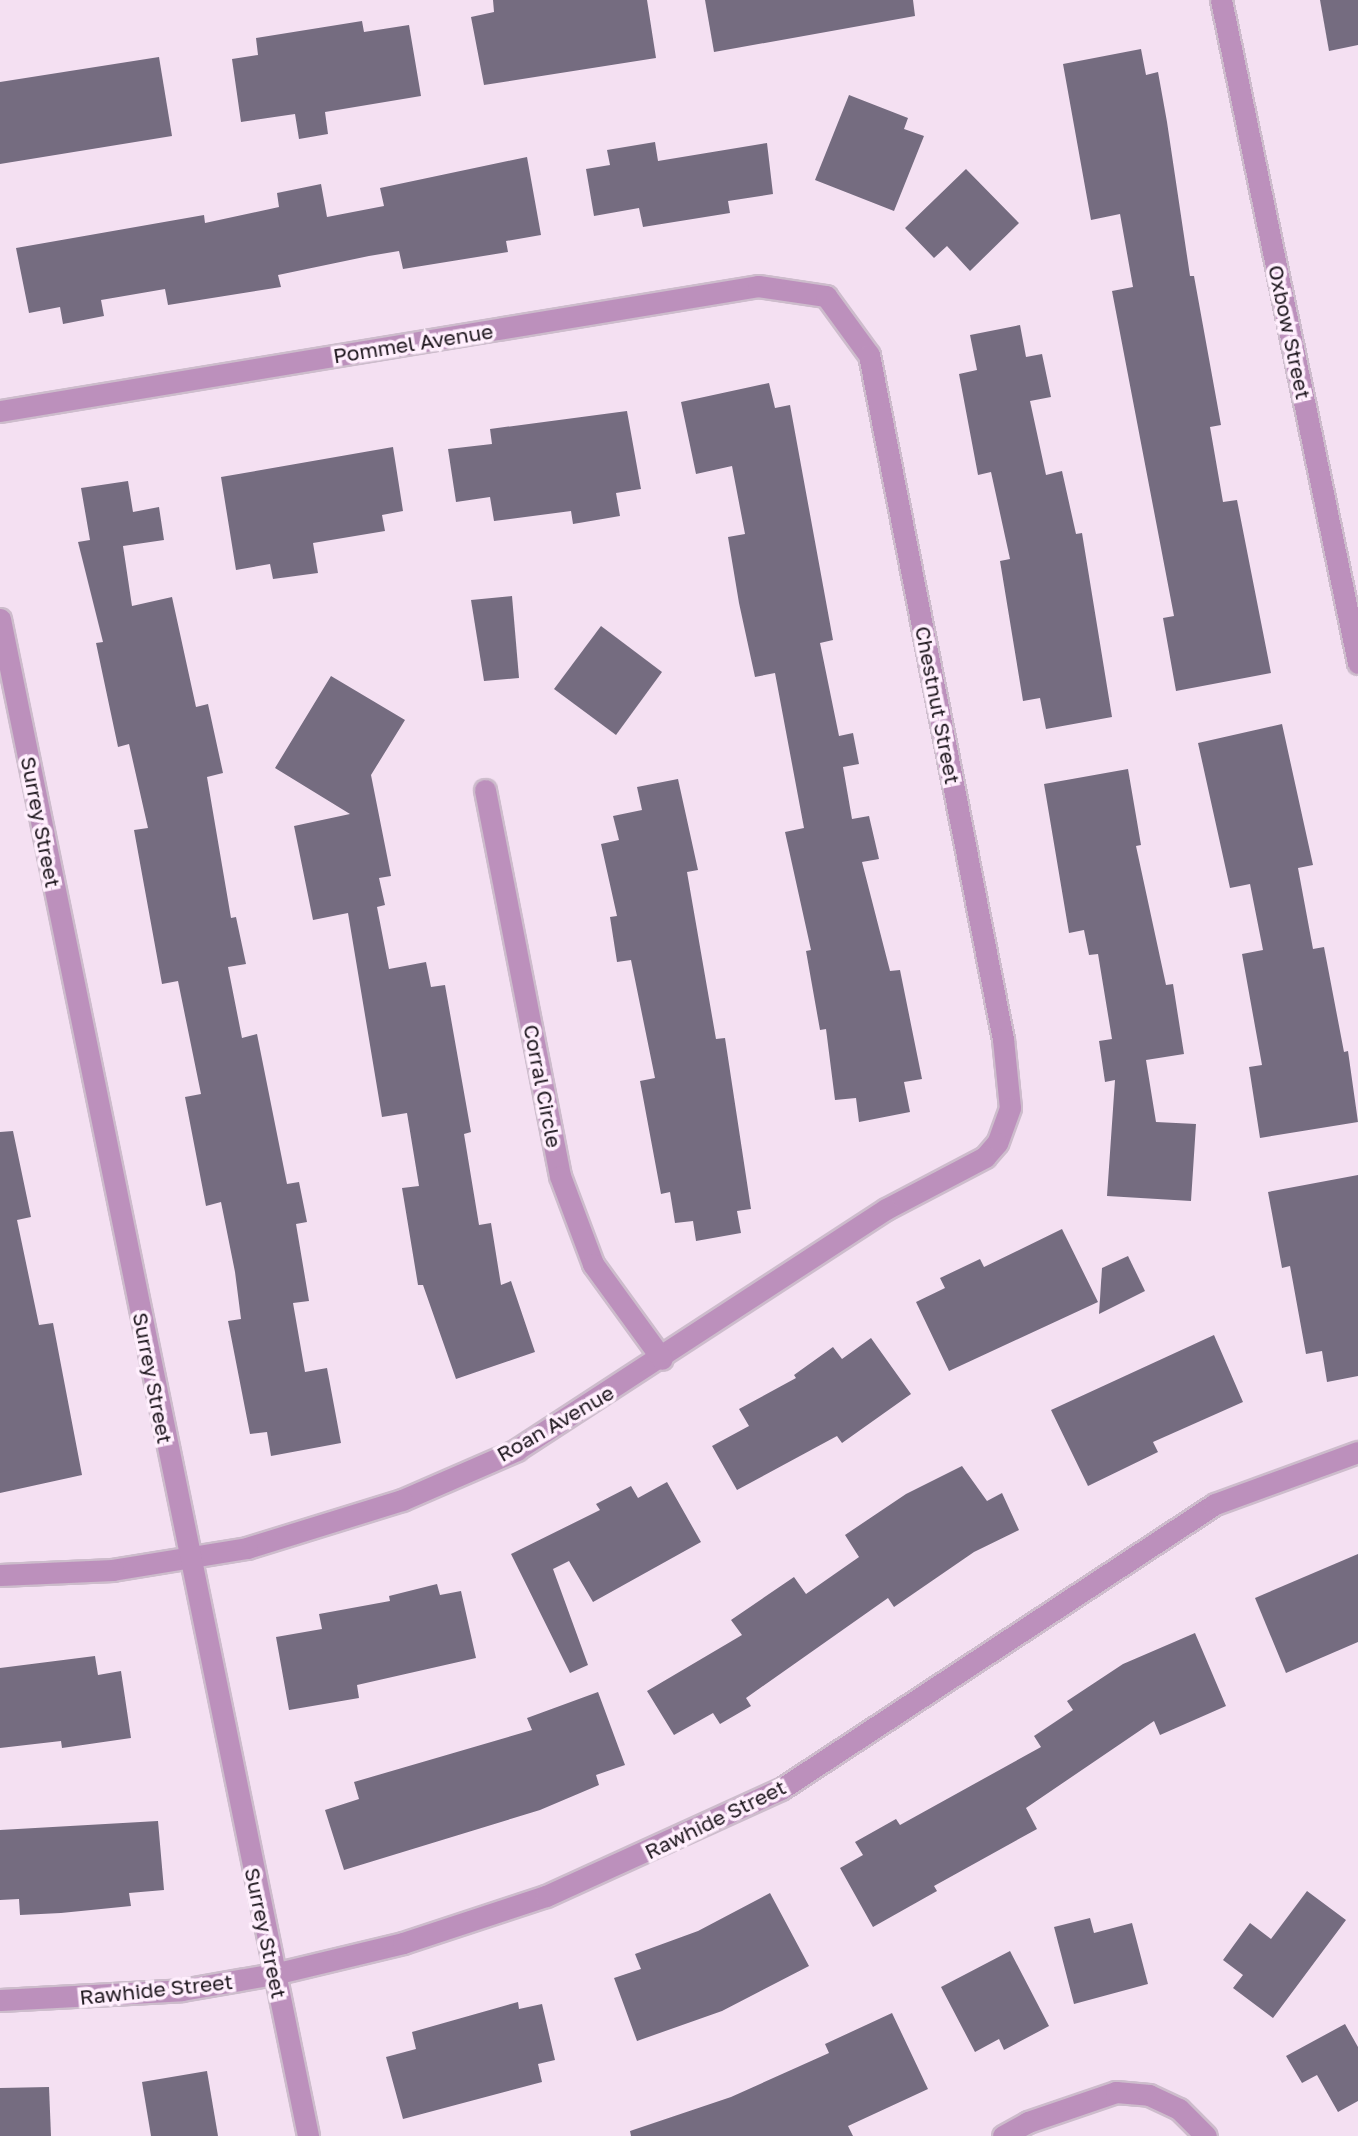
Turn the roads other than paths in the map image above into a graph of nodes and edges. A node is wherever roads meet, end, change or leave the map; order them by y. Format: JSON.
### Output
{"nodes":[{"id":1,"x":1221,"y":0,"type":"edge"},
{"id":2,"x":826,"y":296,"type":"joint"},
{"id":3,"x":0,"y":411,"type":"edge"},
{"id":4,"x":0,"y":619,"type":"edge"},
{"id":5,"x":1358,"y":663,"type":"edge"},
{"id":6,"x":485,"y":790,"type":"dead end"},
{"id":7,"x":1003,"y":1127,"type":"joint"},
{"id":8,"x":662,"y":1359,"type":"junction"},
{"id":9,"x":1358,"y":1452,"type":"edge"},
{"id":10,"x":189,"y":1559,"type":"junction"},
{"id":11,"x":0,"y":1575,"type":"edge"},
{"id":12,"x":274,"y":1974,"type":"junction"},
{"id":13,"x":0,"y":2000,"type":"edge"},
{"id":14,"x":308,"y":2136,"type":"edge"},
{"id":15,"x":1003,"y":2136,"type":"edge"},
{"id":16,"x":1206,"y":2136,"type":"edge"}],
"edges":[{"from":1,"to":5,"type":"street","name":"Oxbow Street"},
{"from":2,"to":3,"type":"street","name":"Pommel Avenue"},
{"from":2,"to":7,"type":"street","name":"Chestnut Street"},
{"from":4,"to":10,"type":"street","name":"Surrey Street"},
{"from":6,"to":8,"type":"street","name":"Corral Circle"},
{"from":7,"to":8,"type":"street","name":"Roan Avenue"},
{"from":8,"to":10,"type":"street","name":"Roan Avenue"},
{"from":9,"to":12,"type":"street","name":"Rawhide Street"},
{"from":10,"to":11,"type":"street","name":"Roan Avenue"},
{"from":10,"to":12,"type":"street","name":"Surrey Street"},
{"from":12,"to":13,"type":"street","name":"Rawhide Street"},
{"from":12,"to":14,"type":"street","name":"Surrey Street"},
{"from":15,"to":16,"type":"street"}]}
